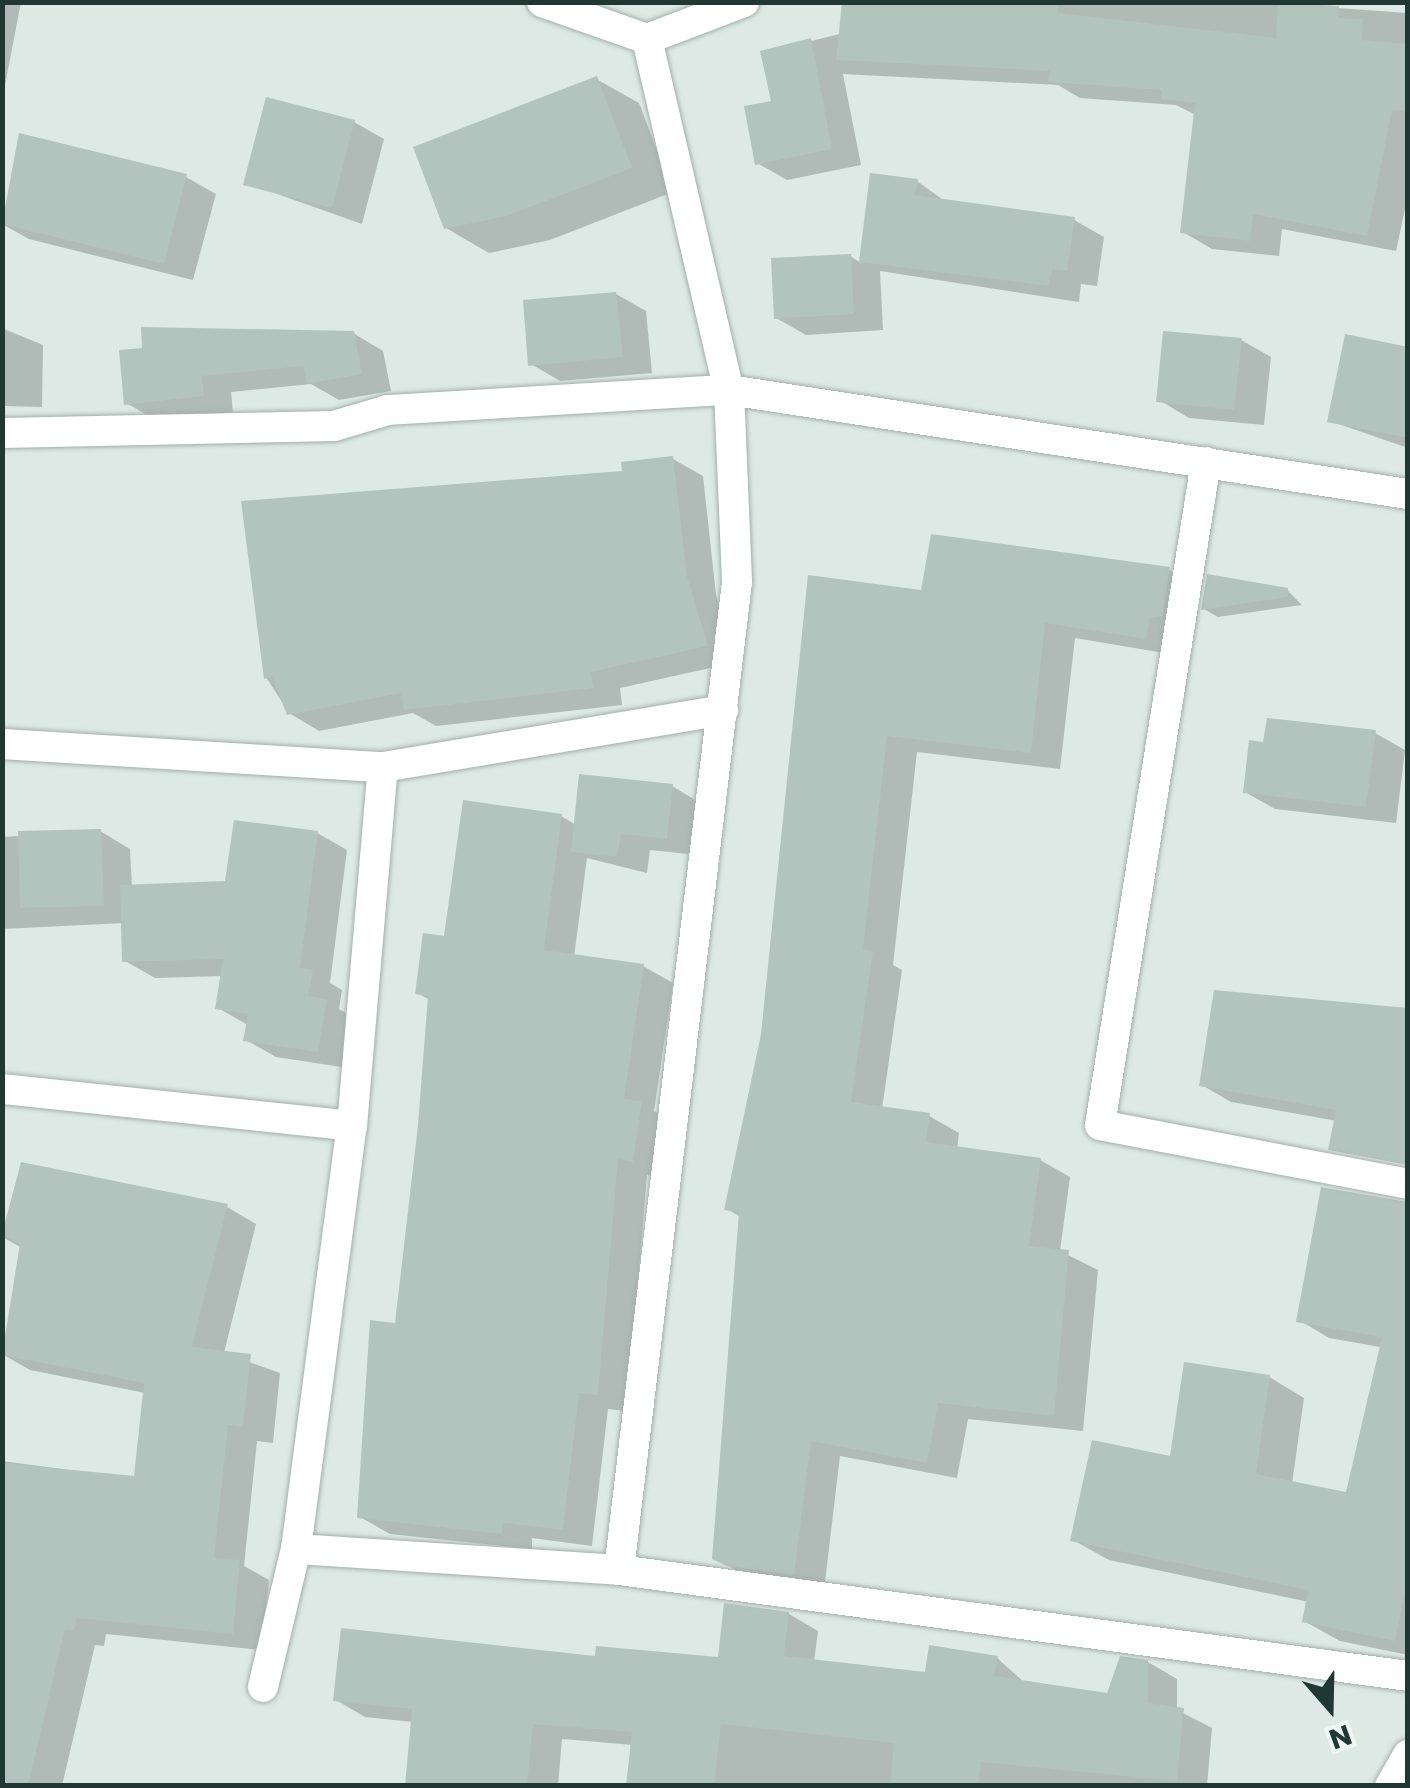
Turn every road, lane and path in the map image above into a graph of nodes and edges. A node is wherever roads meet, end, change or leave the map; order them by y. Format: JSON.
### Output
{"nodes":[{"id":1,"x":542,"y":2,"type":"edge"},
{"id":2,"x":744,"y":2,"type":"edge"},
{"id":3,"x":648,"y":39,"type":"junction"},
{"id":4,"x":729,"y":390,"type":"junction"},
{"id":5,"x":2,"y":433,"type":"edge"},
{"id":6,"x":1206,"y":462,"type":"junction"},
{"id":7,"x":1408,"y":494,"type":"edge"},
{"id":8,"x":723,"y":710,"type":"junction"},
{"id":9,"x":2,"y":744,"type":"edge"},
{"id":10,"x":383,"y":767,"type":"junction"},
{"id":11,"x":2,"y":1089,"type":"edge"},
{"id":12,"x":352,"y":1126,"type":"junction"},
{"id":13,"x":1408,"y":1184,"type":"edge"},
{"id":14,"x":296,"y":1549,"type":"junction"},
{"id":15,"x":618,"y":1570,"type":"junction"},
{"id":16,"x":1408,"y":1676,"type":"edge"},
{"id":17,"x":263,"y":1687,"type":"dead end"},
{"id":18,"x":1408,"y":1755,"type":"edge"},
{"id":19,"x":1390,"y":1786,"type":"edge"}],
"edges":[{"from":1,"to":3,"type":"street"},
{"from":2,"to":3,"type":"street"},
{"from":3,"to":4,"type":"street"},
{"from":4,"to":5,"type":"street"},
{"from":4,"to":6,"type":"street"},
{"from":4,"to":8,"type":"street"},
{"from":6,"to":7,"type":"street"},
{"from":6,"to":13,"type":"street"},
{"from":8,"to":10,"type":"street"},
{"from":8,"to":15,"type":"street"},
{"from":9,"to":10,"type":"street"},
{"from":10,"to":12,"type":"street"},
{"from":11,"to":12,"type":"street"},
{"from":12,"to":14,"type":"street"},
{"from":14,"to":15,"type":"street"},
{"from":14,"to":17,"type":"street"},
{"from":15,"to":16,"type":"street"},
{"from":18,"to":19,"type":"street"}]}
